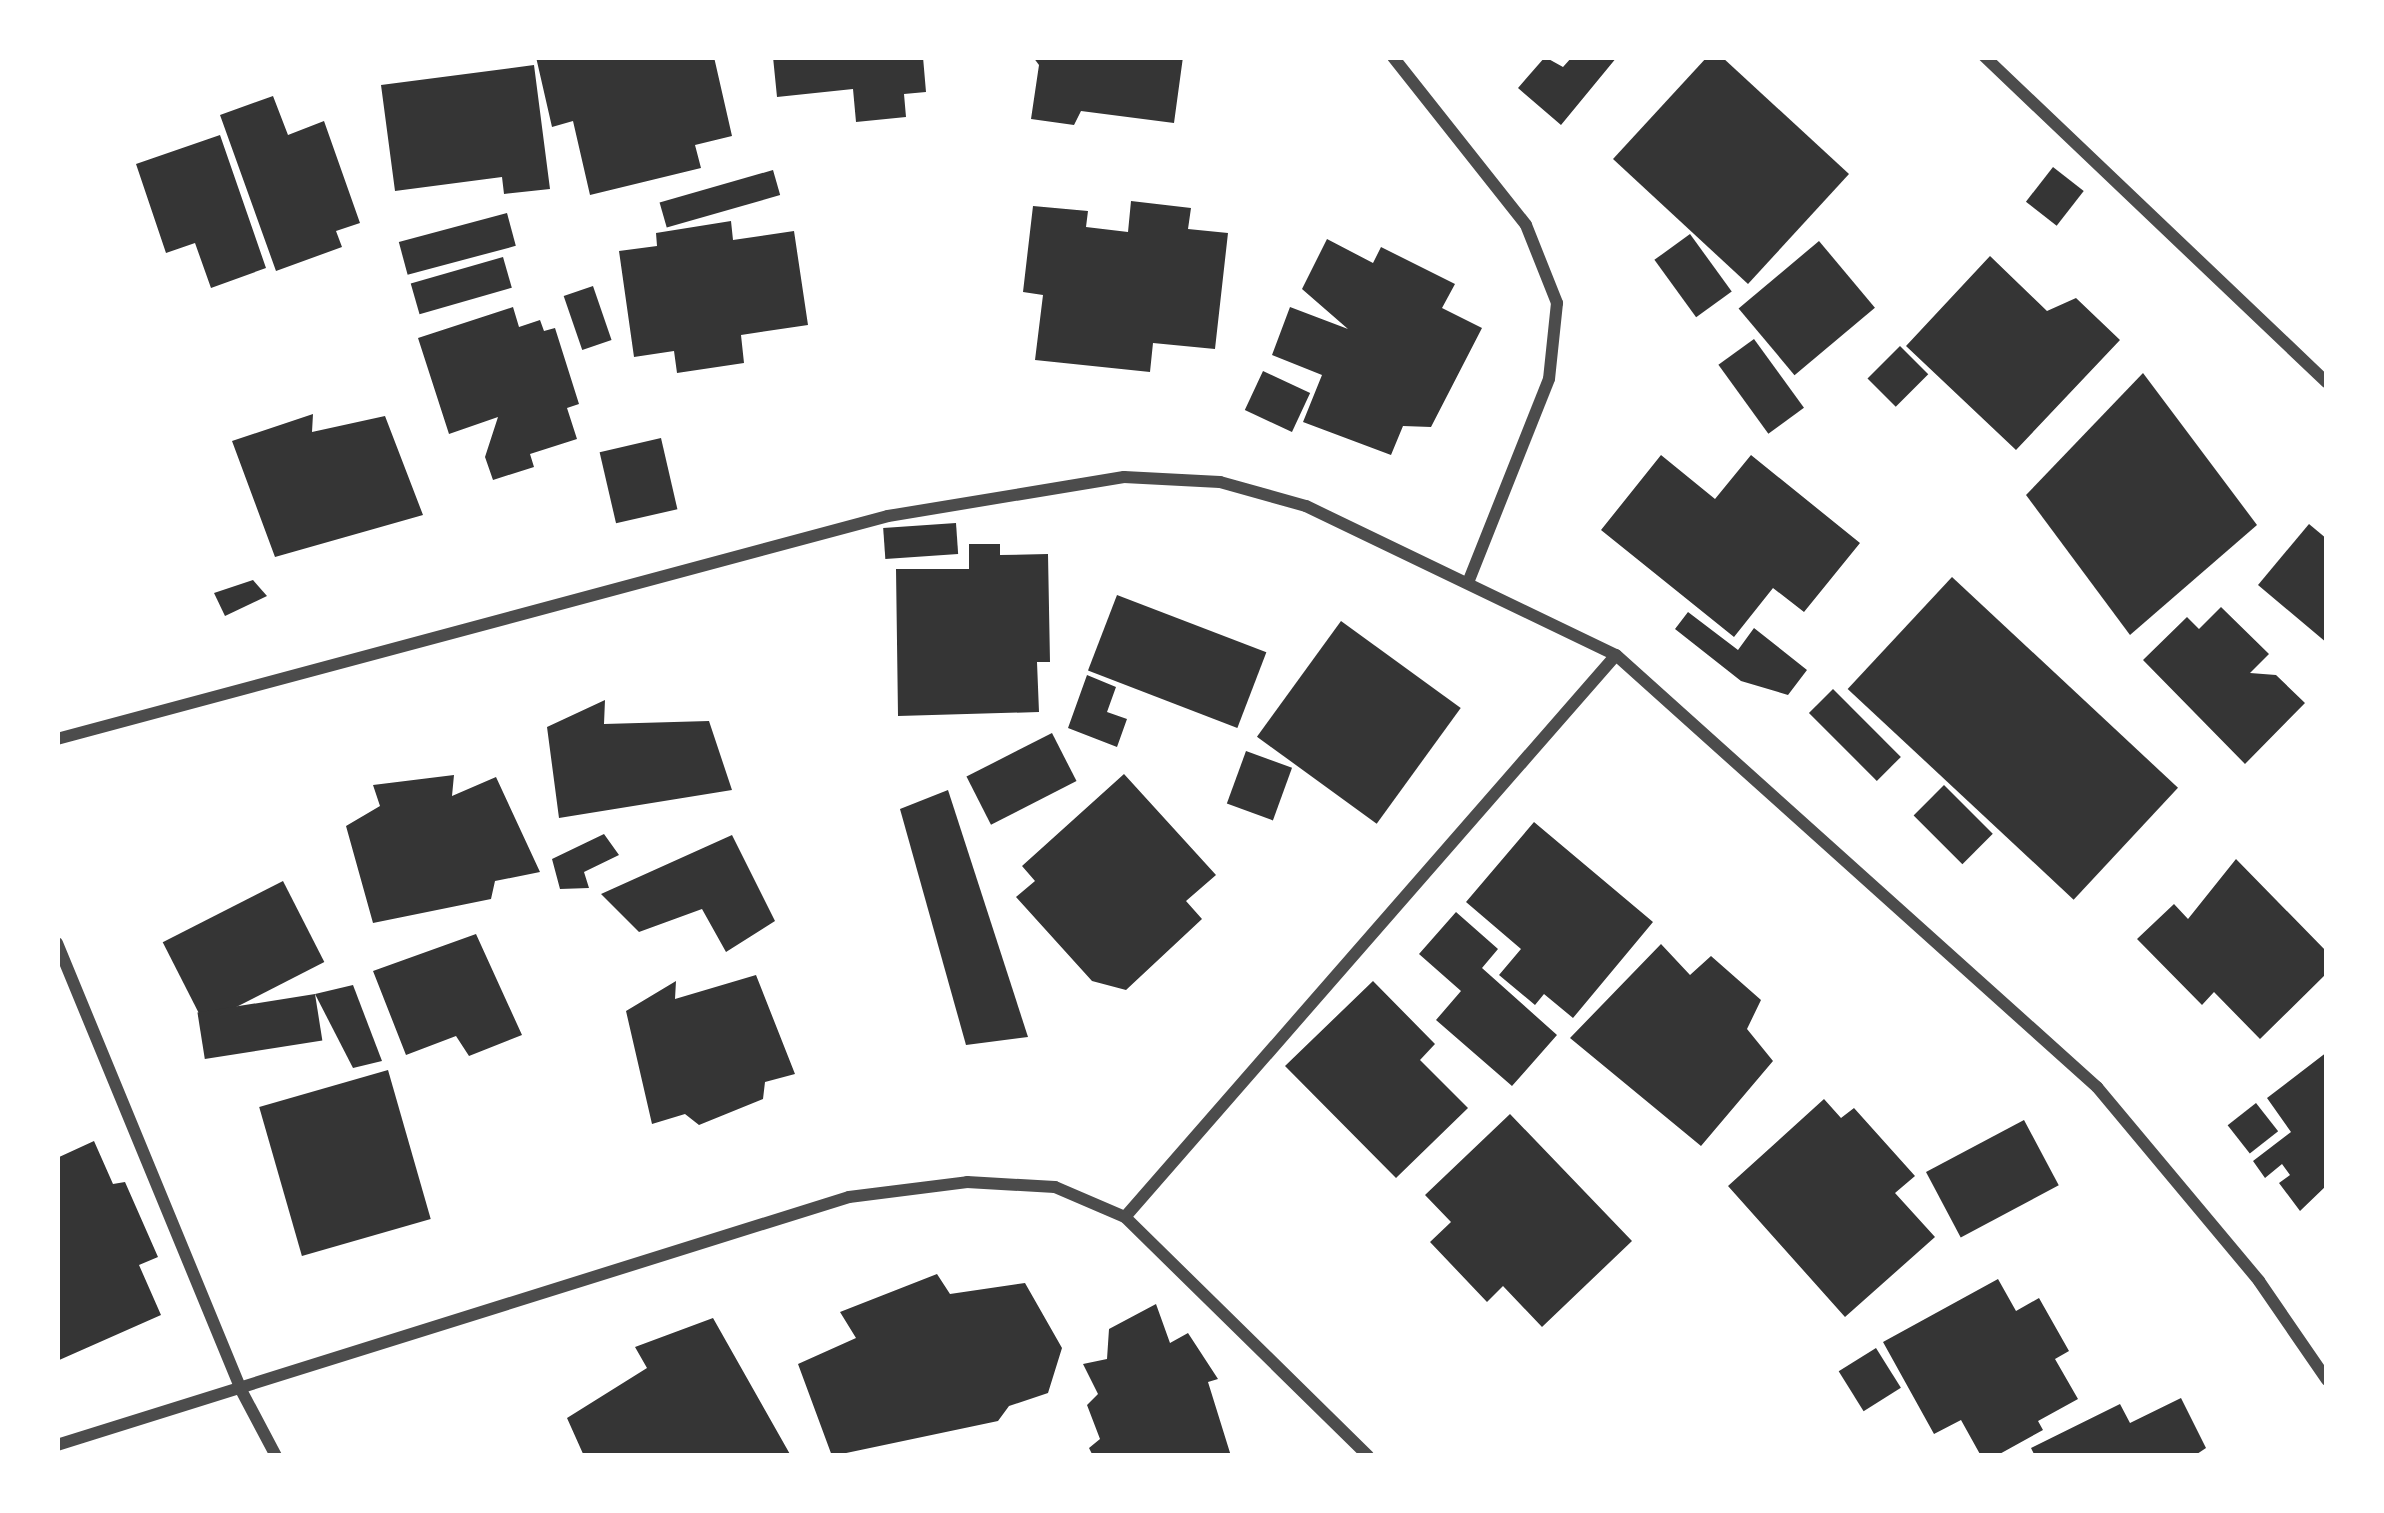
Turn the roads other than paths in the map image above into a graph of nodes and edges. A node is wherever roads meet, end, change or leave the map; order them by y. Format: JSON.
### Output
{"nodes":[{"id":1,"x":1393,"y":57,"type":"edge"},
{"id":2,"x":1985,"y":57,"type":"edge"},
{"id":3,"x":2327,"y":383,"type":"edge"},
{"id":4,"x":1469,"y":580,"type":"junction"},
{"id":5,"x":1616,"y":655,"type":"junction"},
{"id":6,"x":57,"y":740,"type":"edge"},
{"id":7,"x":57,"y":943,"type":"edge"},
{"id":8,"x":1125,"y":1217,"type":"junction"},
{"id":9,"x":2327,"y":1380,"type":"edge"},
{"id":10,"x":240,"y":1388,"type":"junction"},
{"id":11,"x":57,"y":1445,"type":"edge"},
{"id":12,"x":276,"y":1456,"type":"edge"},
{"id":13,"x":1368,"y":1456,"type":"edge"}],
"edges":[{"from":1,"to":4,"type":"street"},
{"from":2,"to":3,"type":"street"},
{"from":4,"to":5,"type":"street"},
{"from":4,"to":6,"type":"street"},
{"from":5,"to":8,"type":"street"},
{"from":5,"to":9,"type":"street"},
{"from":7,"to":10,"type":"street"},
{"from":8,"to":10,"type":"street"},
{"from":8,"to":13,"type":"street"},
{"from":10,"to":11,"type":"street"},
{"from":10,"to":12,"type":"street"}]}
